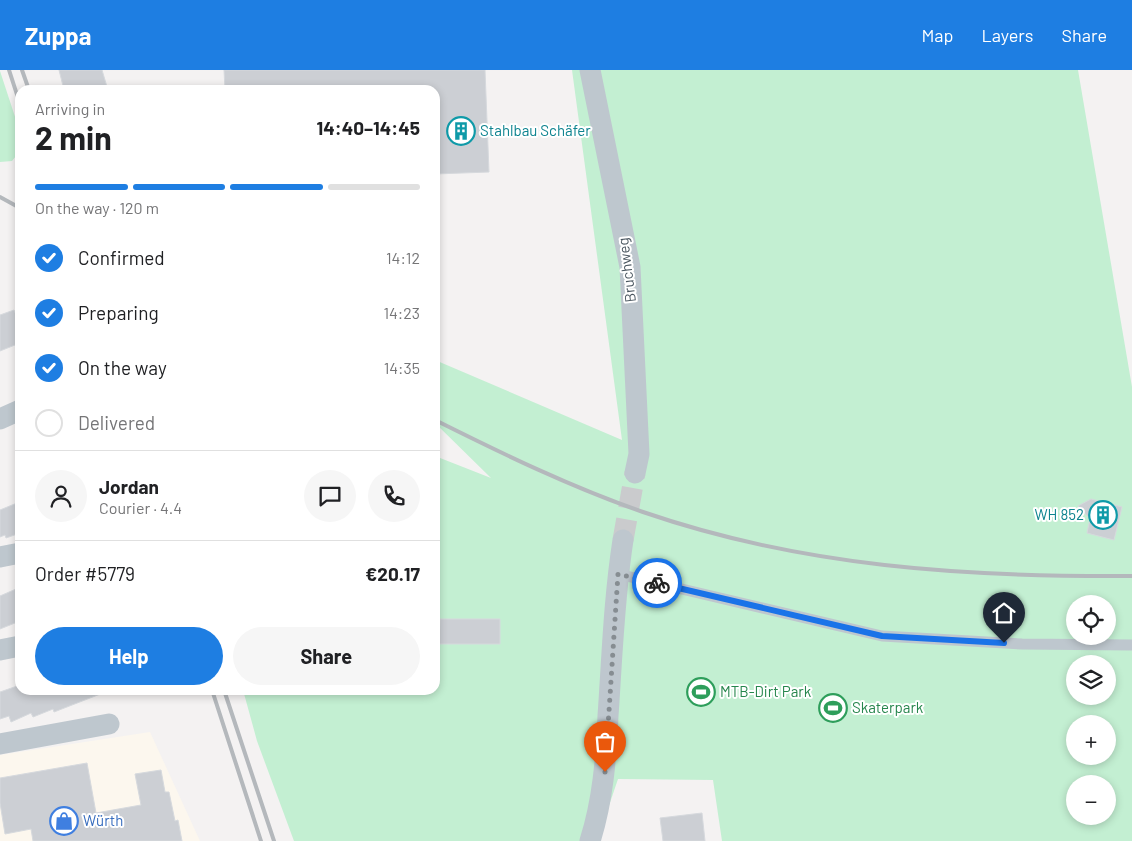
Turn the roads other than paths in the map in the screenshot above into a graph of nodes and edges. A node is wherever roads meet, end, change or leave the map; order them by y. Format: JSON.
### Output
{"nodes":[{"id":1,"x":590,"y":70,"type":"edge"},
{"id":2,"x":15,"y":412,"type":"edge"},
{"id":3,"x":0,"y":419,"type":"edge"},
{"id":4,"x":635,"y":473,"type":"tunnel mouth"},
{"id":5,"x":623,"y":540,"type":"tunnel mouth"},
{"id":6,"x":15,"y":554,"type":"edge"},
{"id":7,"x":0,"y":556,"type":"edge"},
{"id":8,"x":618,"y":574,"type":"junction"},
{"id":9,"x":1132,"y":645,"type":"edge"},
{"id":10,"x":15,"y":647,"type":"edge"},
{"id":11,"x":0,"y":650,"type":"edge"},
{"id":12,"x":109,"y":724,"type":"dead end"},
{"id":13,"x":0,"y":744,"type":"edge"},
{"id":14,"x":590,"y":841,"type":"edge"}],
"edges":[{"from":1,"to":4,"type":"street","name":"Bruchweg"},
{"from":2,"to":3,"type":"street"},
{"from":5,"to":8,"type":"street"},
{"from":6,"to":7,"type":"street"},
{"from":8,"to":9,"type":"lane"},
{"from":8,"to":14,"type":"street"},
{"from":10,"to":11,"type":"street"},
{"from":12,"to":13,"type":"street"}]}
